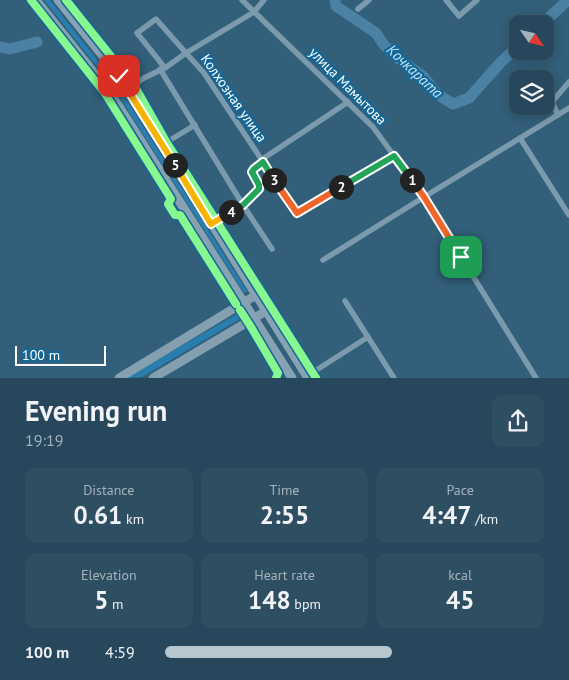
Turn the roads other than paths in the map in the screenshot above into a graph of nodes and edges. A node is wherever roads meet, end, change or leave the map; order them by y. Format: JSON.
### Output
{"nodes":[{"id":1,"x":36,"y":0,"type":"edge"},
{"id":2,"x":58,"y":0,"type":"edge"},
{"id":3,"x":242,"y":0,"type":"edge"},
{"id":4,"x":264,"y":0,"type":"edge"},
{"id":5,"x":370,"y":0,"type":"edge"},
{"id":6,"x":446,"y":0,"type":"edge"},
{"id":7,"x":477,"y":0,"type":"edge"},
{"id":8,"x":358,"y":9,"type":"dead end"},
{"id":9,"x":254,"y":12,"type":"junction"},
{"id":10,"x":186,"y":54,"type":"junction"},
{"id":11,"x":162,"y":69,"type":"junction"},
{"id":12,"x":569,"y":82,"type":"edge"},
{"id":13,"x":128,"y":88,"type":"junction"},
{"id":14,"x":348,"y":102,"type":"junction"},
{"id":15,"x":569,"y":108,"type":"edge"},
{"id":16,"x":558,"y":115,"type":"junction"},
{"id":17,"x":195,"y":125,"type":"junction"},
{"id":18,"x":520,"y":138,"type":"junction"},
{"id":19,"x":162,"y":145,"type":"junction"},
{"id":20,"x":394,"y":156,"type":"junction"},
{"id":21,"x":262,"y":161,"type":"junction"},
{"id":22,"x":424,"y":197,"type":"junction"},
{"id":23,"x":243,"y":205,"type":"junction"},
{"id":24,"x":569,"y":215,"type":"edge"},
{"id":25,"x":211,"y":224,"type":"junction"},
{"id":26,"x":272,"y":249,"type":"dead end"},
{"id":27,"x":324,"y":260,"type":"dead end"},
{"id":28,"x":256,"y":296,"type":"junction"},
{"id":29,"x":345,"y":301,"type":"dead end"},
{"id":30,"x":244,"y":302,"type":"junction"},
{"id":31,"x":266,"y":311,"type":"junction"},
{"id":32,"x":254,"y":318,"type":"junction"},
{"id":33,"x":368,"y":337,"type":"junction"},
{"id":34,"x":307,"y":377,"type":"edge"},
{"id":35,"x":119,"y":378,"type":"edge"},
{"id":36,"x":154,"y":378,"type":"edge"},
{"id":37,"x":292,"y":378,"type":"edge"},
{"id":38,"x":394,"y":378,"type":"edge"},
{"id":39,"x":536,"y":378,"type":"edge"}],
"edges":[{"from":1,"to":30,"type":"main road"},
{"from":2,"to":13,"type":"main road"},
{"from":3,"to":9,"type":"street","name":"улица Мамытова"},
{"from":4,"to":9,"type":"street"},
{"from":5,"to":8,"type":"street"},
{"from":6,"to":7,"type":"street"},
{"from":9,"to":10,"type":"street"},
{"from":9,"to":14,"type":"street","name":"улица Мамытова"},
{"from":10,"to":11,"type":"street"},
{"from":10,"to":11,"type":"street","name":"Колхозная улица"},
{"from":10,"to":21,"type":"street","name":"Колхозная улица"},
{"from":11,"to":13,"type":"street"},
{"from":11,"to":17,"type":"street"},
{"from":12,"to":16,"type":"street"},
{"from":13,"to":19,"type":"main road"},
{"from":14,"to":20,"type":"street","name":"улица Мамытова"},
{"from":14,"to":21,"type":"street"},
{"from":15,"to":16,"type":"street"},
{"from":16,"to":18,"type":"street"},
{"from":17,"to":19,"type":"street"},
{"from":17,"to":23,"type":"street"},
{"from":18,"to":22,"type":"street"},
{"from":18,"to":24,"type":"street"},
{"from":19,"to":25,"type":"main road"},
{"from":20,"to":21,"type":"street","name":"Колхозная улица"},
{"from":20,"to":22,"type":"street","name":"улица Мамытова"},
{"from":21,"to":23,"type":"street"},
{"from":22,"to":27,"type":"street"},
{"from":22,"to":39,"type":"street","name":"улица Мамытова"},
{"from":23,"to":25,"type":"street"},
{"from":23,"to":26,"type":"street"},
{"from":25,"to":28,"type":"main road"},
{"from":28,"to":30,"type":"street"},
{"from":28,"to":31,"type":"main road"},
{"from":29,"to":33,"type":"street"},
{"from":30,"to":32,"type":"main road"},
{"from":30,"to":35,"type":"street"},
{"from":31,"to":32,"type":"street"},
{"from":31,"to":34,"type":"main road"},
{"from":32,"to":36,"type":"street"},
{"from":32,"to":37,"type":"main road"},
{"from":33,"to":34,"type":"street"},
{"from":33,"to":38,"type":"street"}]}
